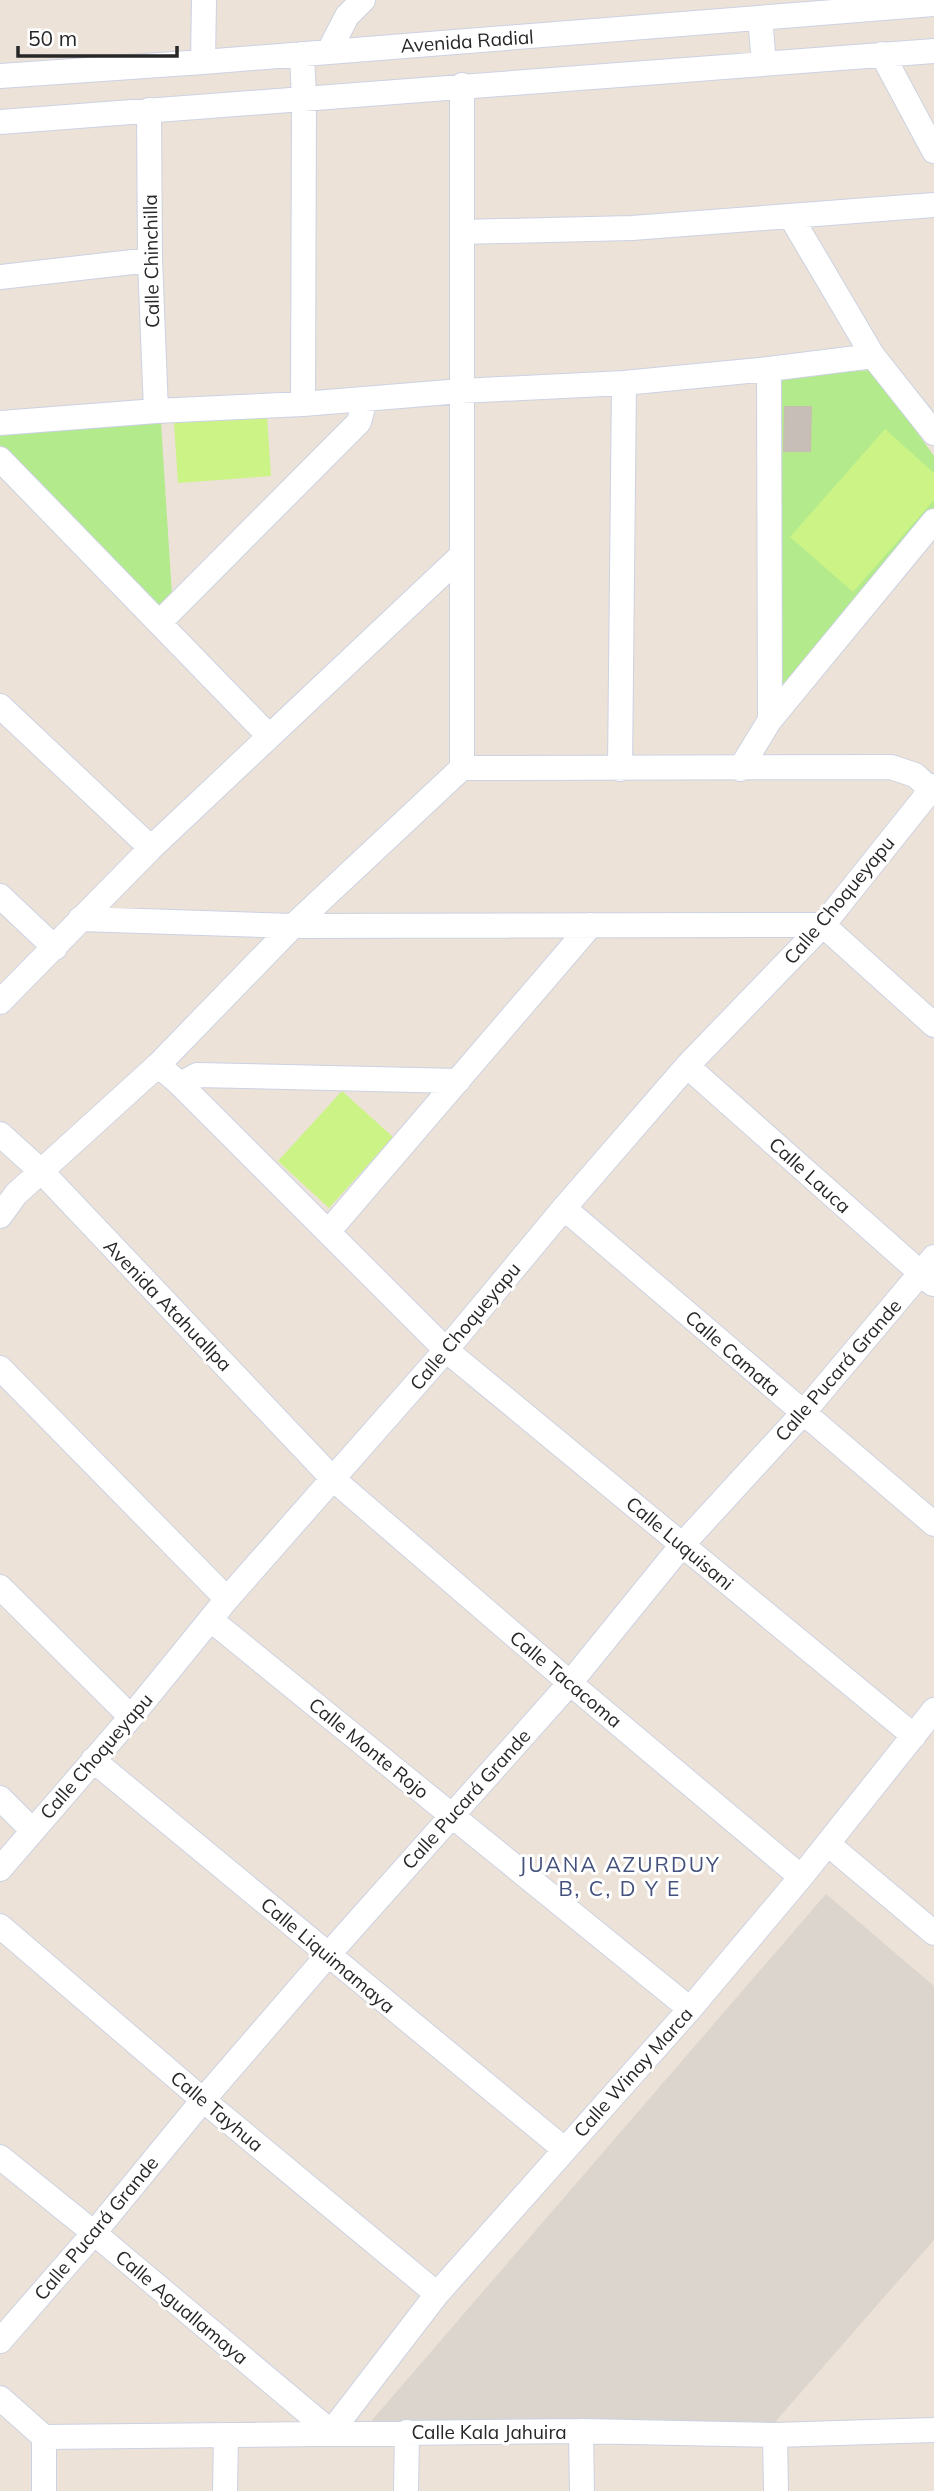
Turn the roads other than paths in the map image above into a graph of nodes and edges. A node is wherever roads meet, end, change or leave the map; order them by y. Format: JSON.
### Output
{"nodes":[{"id":1,"x":204,"y":0,"type":"edge"},
{"id":2,"x":363,"y":0,"type":"edge"},
{"id":3,"x":934,"y":4,"type":"edge"},
{"id":4,"x":690,"y":12,"type":"edge"},
{"id":5,"x":760,"y":18,"type":"junction"},
{"id":6,"x":329,"y":51,"type":"junction"},
{"id":7,"x":934,"y":51,"type":"edge"},
{"id":8,"x":302,"y":54,"type":"junction"},
{"id":9,"x":882,"y":54,"type":"junction"},
{"id":10,"x":203,"y":62,"type":"junction"},
{"id":11,"x":764,"y":63,"type":"junction"},
{"id":12,"x":0,"y":76,"type":"edge"},
{"id":13,"x":462,"y":85,"type":"junction"},
{"id":14,"x":304,"y":100,"type":"junction"},
{"id":15,"x":149,"y":110,"type":"junction"},
{"id":16,"x":0,"y":122,"type":"edge"},
{"id":17,"x":934,"y":151,"type":"edge"},
{"id":18,"x":934,"y":205,"type":"edge"},
{"id":19,"x":791,"y":217,"type":"junction"},
{"id":20,"x":462,"y":232,"type":"junction"},
{"id":21,"x":150,"y":260,"type":"junction"},
{"id":22,"x":0,"y":277,"type":"edge"},
{"id":23,"x":873,"y":356,"type":"junction"},
{"id":24,"x":769,"y":369,"type":"junction"},
{"id":25,"x":624,"y":383,"type":"junction"},
{"id":26,"x":461,"y":391,"type":"junction"},
{"id":27,"x":365,"y":400,"type":"junction"},
{"id":28,"x":303,"y":404,"type":"junction"},
{"id":29,"x":156,"y":411,"type":"junction"},
{"id":30,"x":0,"y":423,"type":"edge"},
{"id":31,"x":934,"y":433,"type":"edge"},
{"id":32,"x":0,"y":459,"type":"edge"},
{"id":33,"x":934,"y":521,"type":"edge"},
{"id":34,"x":461,"y":556,"type":"junction"},
{"id":35,"x":160,"y":622,"type":"junction"},
{"id":36,"x":0,"y":706,"type":"edge"},
{"id":37,"x":770,"y":720,"type":"junction"},
{"id":38,"x":269,"y":736,"type":"junction"},
{"id":39,"x":462,"y":768,"type":"junction"},
{"id":40,"x":620,"y":769,"type":"junction"},
{"id":41,"x":740,"y":769,"type":"junction"},
{"id":42,"x":933,"y":789,"type":"edge"},
{"id":43,"x":151,"y":848,"type":"junction"},
{"id":44,"x":0,"y":896,"type":"edge"},
{"id":45,"x":80,"y":919,"type":"junction"},
{"id":46,"x":591,"y":925,"type":"junction"},
{"id":47,"x":823,"y":925,"type":"junction"},
{"id":48,"x":293,"y":926,"type":"junction"},
{"id":49,"x":55,"y":948,"type":"junction"},
{"id":50,"x":0,"y":1002,"type":"edge"},
{"id":51,"x":934,"y":1025,"type":"edge"},
{"id":52,"x":158,"y":1065,"type":"junction"},
{"id":53,"x":687,"y":1066,"type":"junction"},
{"id":54,"x":458,"y":1081,"type":"junction"},
{"id":55,"x":180,"y":1084,"type":"junction"},
{"id":56,"x":0,"y":1134,"type":"edge"},
{"id":57,"x":42,"y":1172,"type":"junction"},
{"id":58,"x":8,"y":1191,"type":"edge"},
{"id":59,"x":564,"y":1208,"type":"junction"},
{"id":60,"x":0,"y":1216,"type":"edge"},
{"id":61,"x":328,"y":1232,"type":"junction"},
{"id":62,"x":930,"y":1272,"type":"edge"},
{"id":63,"x":446,"y":1350,"type":"junction"},
{"id":64,"x":0,"y":1367,"type":"edge"},
{"id":65,"x":803,"y":1413,"type":"junction"},
{"id":66,"x":333,"y":1479,"type":"junction"},
{"id":67,"x":934,"y":1524,"type":"edge"},
{"id":68,"x":682,"y":1545,"type":"junction"},
{"id":69,"x":0,"y":1587,"type":"edge"},
{"id":70,"x":227,"y":1600,"type":"junction"},
{"id":71,"x":211,"y":1620,"type":"junction"},
{"id":72,"x":570,"y":1683,"type":"junction"},
{"id":73,"x":934,"y":1710,"type":"edge"},
{"id":74,"x":131,"y":1717,"type":"junction"},
{"id":75,"x":914,"y":1736,"type":"junction"},
{"id":76,"x":93,"y":1760,"type":"junction"},
{"id":77,"x":0,"y":1798,"type":"edge"},
{"id":78,"x":452,"y":1815,"type":"junction"},
{"id":79,"x":32,"y":1830,"type":"junction"},
{"id":80,"x":828,"y":1844,"type":"junction"},
{"id":81,"x":0,"y":1869,"type":"edge"},
{"id":82,"x":801,"y":1877,"type":"junction"},
{"id":83,"x":0,"y":1926,"type":"edge"},
{"id":84,"x":934,"y":1933,"type":"edge"},
{"id":85,"x":328,"y":1955,"type":"junction"},
{"id":86,"x":690,"y":2009,"type":"junction"},
{"id":87,"x":203,"y":2100,"type":"junction"},
{"id":88,"x":564,"y":2149,"type":"junction"},
{"id":89,"x":0,"y":2157,"type":"edge"},
{"id":90,"x":94,"y":2233,"type":"junction"},
{"id":91,"x":437,"y":2294,"type":"junction"},
{"id":92,"x":0,"y":2341,"type":"edge"},
{"id":93,"x":0,"y":2398,"type":"edge"},
{"id":94,"x":934,"y":2430,"type":"edge"},
{"id":95,"x":581,"y":2431,"type":"junction"},
{"id":96,"x":331,"y":2432,"type":"junction"},
{"id":97,"x":407,"y":2432,"type":"junction"},
{"id":98,"x":775,"y":2435,"type":"junction"},
{"id":99,"x":44,"y":2437,"type":"junction"},
{"id":100,"x":226,"y":2437,"type":"junction"},
{"id":101,"x":44,"y":2491,"type":"edge"},
{"id":102,"x":225,"y":2491,"type":"edge"},
{"id":103,"x":406,"y":2491,"type":"edge"},
{"id":104,"x":582,"y":2491,"type":"edge"},
{"id":105,"x":776,"y":2491,"type":"edge"}],
"edges":[{"from":1,"to":10,"type":"street"},
{"from":2,"to":6,"type":"street"},
{"from":3,"to":5,"type":"street","name":"Avenida Radial"},
{"from":4,"to":5,"type":"street","name":"Avenida Radial"},
{"from":4,"to":6,"type":"street","name":"Avenida Radial"},
{"from":5,"to":11,"type":"street"},
{"from":6,"to":8,"type":"street","name":"Avenida Radial"},
{"from":7,"to":9,"type":"street"},
{"from":8,"to":10,"type":"street","name":"Avenida Radial"},
{"from":8,"to":14,"type":"street"},
{"from":9,"to":11,"type":"street"},
{"from":9,"to":17,"type":"street"},
{"from":10,"to":12,"type":"street","name":"Avenida Radial"},
{"from":11,"to":13,"type":"street"},
{"from":13,"to":14,"type":"street"},
{"from":13,"to":20,"type":"street"},
{"from":14,"to":15,"type":"street"},
{"from":14,"to":28,"type":"street"},
{"from":15,"to":16,"type":"street"},
{"from":15,"to":21,"type":"street","name":"Calle Chinchilla"},
{"from":18,"to":19,"type":"street"},
{"from":19,"to":20,"type":"street"},
{"from":19,"to":23,"type":"street"},
{"from":20,"to":26,"type":"street"},
{"from":21,"to":22,"type":"street"},
{"from":21,"to":29,"type":"street","name":"Calle Chinchilla"},
{"from":23,"to":24,"type":"street"},
{"from":23,"to":31,"type":"street"},
{"from":24,"to":25,"type":"street"},
{"from":24,"to":37,"type":"street"},
{"from":25,"to":26,"type":"street"},
{"from":25,"to":40,"type":"street"},
{"from":26,"to":27,"type":"street"},
{"from":26,"to":34,"type":"street"},
{"from":27,"to":28,"type":"street"},
{"from":27,"to":35,"type":"street"},
{"from":28,"to":29,"type":"street"},
{"from":29,"to":30,"type":"street"},
{"from":32,"to":35,"type":"street"},
{"from":33,"to":37,"type":"street"},
{"from":34,"to":38,"type":"street"},
{"from":34,"to":39,"type":"street"},
{"from":35,"to":38,"type":"street"},
{"from":36,"to":43,"type":"street"},
{"from":37,"to":41,"type":"street"},
{"from":38,"to":43,"type":"street"},
{"from":39,"to":40,"type":"street"},
{"from":39,"to":48,"type":"street"},
{"from":40,"to":41,"type":"street"},
{"from":41,"to":42,"type":"street"},
{"from":42,"to":47,"type":"street","name":"Calle Choqueyapu"},
{"from":43,"to":45,"type":"street"},
{"from":44,"to":49,"type":"street"},
{"from":45,"to":48,"type":"street"},
{"from":45,"to":49,"type":"street"},
{"from":46,"to":47,"type":"street"},
{"from":46,"to":48,"type":"street"},
{"from":46,"to":54,"type":"street"},
{"from":47,"to":51,"type":"street"},
{"from":47,"to":53,"type":"street","name":"Calle Choqueyapu"},
{"from":48,"to":52,"type":"street"},
{"from":49,"to":50,"type":"street"},
{"from":52,"to":55,"type":"street","name":"Calle Luquisani"},
{"from":52,"to":57,"type":"street"},
{"from":53,"to":59,"type":"street","name":"Calle Choqueyapu"},
{"from":53,"to":62,"type":"street","name":"Calle Lauca"},
{"from":54,"to":55,"type":"street"},
{"from":54,"to":61,"type":"street"},
{"from":55,"to":61,"type":"street","name":"Calle Luquisani"},
{"from":56,"to":57,"type":"street","name":"Avenida Atahuallpa"},
{"from":57,"to":58,"type":"street"},
{"from":57,"to":66,"type":"street","name":"Avenida Atahuallpa"},
{"from":58,"to":60,"type":"street"},
{"from":59,"to":63,"type":"street","name":"Calle Choqueyapu"},
{"from":59,"to":65,"type":"street","name":"Calle Camata"},
{"from":61,"to":63,"type":"street","name":"Calle Luquisani"},
{"from":62,"to":65,"type":"street","name":"Calle Pucará Grande"},
{"from":63,"to":66,"type":"street","name":"Calle Choqueyapu"},
{"from":63,"to":68,"type":"street","name":"Calle Luquisani"},
{"from":64,"to":70,"type":"street"},
{"from":65,"to":67,"type":"street","name":"Calle Camata"},
{"from":65,"to":68,"type":"street","name":"Calle Pucará Grande"},
{"from":66,"to":70,"type":"street","name":"Calle Choqueyapu"},
{"from":66,"to":72,"type":"street","name":"Calle Tacacoma"},
{"from":68,"to":72,"type":"street","name":"Calle Pucará Grande"},
{"from":68,"to":75,"type":"street","name":"Calle Luquisani"},
{"from":69,"to":74,"type":"street"},
{"from":70,"to":71,"type":"street","name":"Calle Choqueyapu"},
{"from":71,"to":74,"type":"street","name":"Calle Choqueyapu"},
{"from":71,"to":78,"type":"street","name":"Calle Monte Rojo"},
{"from":72,"to":78,"type":"street","name":"Calle Pucará Grande"},
{"from":72,"to":82,"type":"street","name":"Calle Tacacoma"},
{"from":73,"to":75,"type":"street","name":"Calle Winay Marca"},
{"from":74,"to":76,"type":"street","name":"Calle Choqueyapu"},
{"from":75,"to":80,"type":"street","name":"Calle Winay Marca"},
{"from":76,"to":79,"type":"street","name":"Calle Choqueyapu"},
{"from":76,"to":85,"type":"street","name":"Calle Liquimamaya"},
{"from":77,"to":79,"type":"street"},
{"from":78,"to":85,"type":"street","name":"Calle Pucará Grande"},
{"from":78,"to":86,"type":"street","name":"Calle Monte Rojo"},
{"from":79,"to":81,"type":"street","name":"Calle Choqueyapu"},
{"from":80,"to":82,"type":"street","name":"Calle Winay Marca"},
{"from":80,"to":84,"type":"street"},
{"from":82,"to":86,"type":"street","name":"Calle Winay Marca"},
{"from":83,"to":87,"type":"street","name":"Calle Tayhua"},
{"from":85,"to":87,"type":"street","name":"Calle Pucará Grande"},
{"from":85,"to":88,"type":"street","name":"Calle Liquimamaya"},
{"from":86,"to":88,"type":"street","name":"Calle Winay Marca"},
{"from":87,"to":90,"type":"street","name":"Calle Pucará Grande"},
{"from":87,"to":91,"type":"street","name":"Calle Tayhua"},
{"from":88,"to":91,"type":"street","name":"Calle Winay Marca"},
{"from":89,"to":90,"type":"street","name":"Calle Aguallamaya"},
{"from":90,"to":92,"type":"street","name":"Calle Pucará Grande"},
{"from":90,"to":96,"type":"street","name":"Calle Aguallamaya"},
{"from":91,"to":96,"type":"street","name":"Calle Winay Marca"},
{"from":93,"to":99,"type":"street"},
{"from":94,"to":98,"type":"street","name":"Calle Kala Jahuira"},
{"from":95,"to":97,"type":"street","name":"Calle Kala Jahuira"},
{"from":95,"to":98,"type":"street","name":"Calle Kala Jahuira"},
{"from":95,"to":104,"type":"street"},
{"from":96,"to":97,"type":"street","name":"Calle Kala Jahuira"},
{"from":96,"to":100,"type":"street","name":"Calle Kala Jahuira"},
{"from":97,"to":103,"type":"street"},
{"from":98,"to":105,"type":"street"},
{"from":99,"to":100,"type":"street","name":"Calle Kala Jahuira"},
{"from":99,"to":101,"type":"street"},
{"from":100,"to":102,"type":"street"}]}
